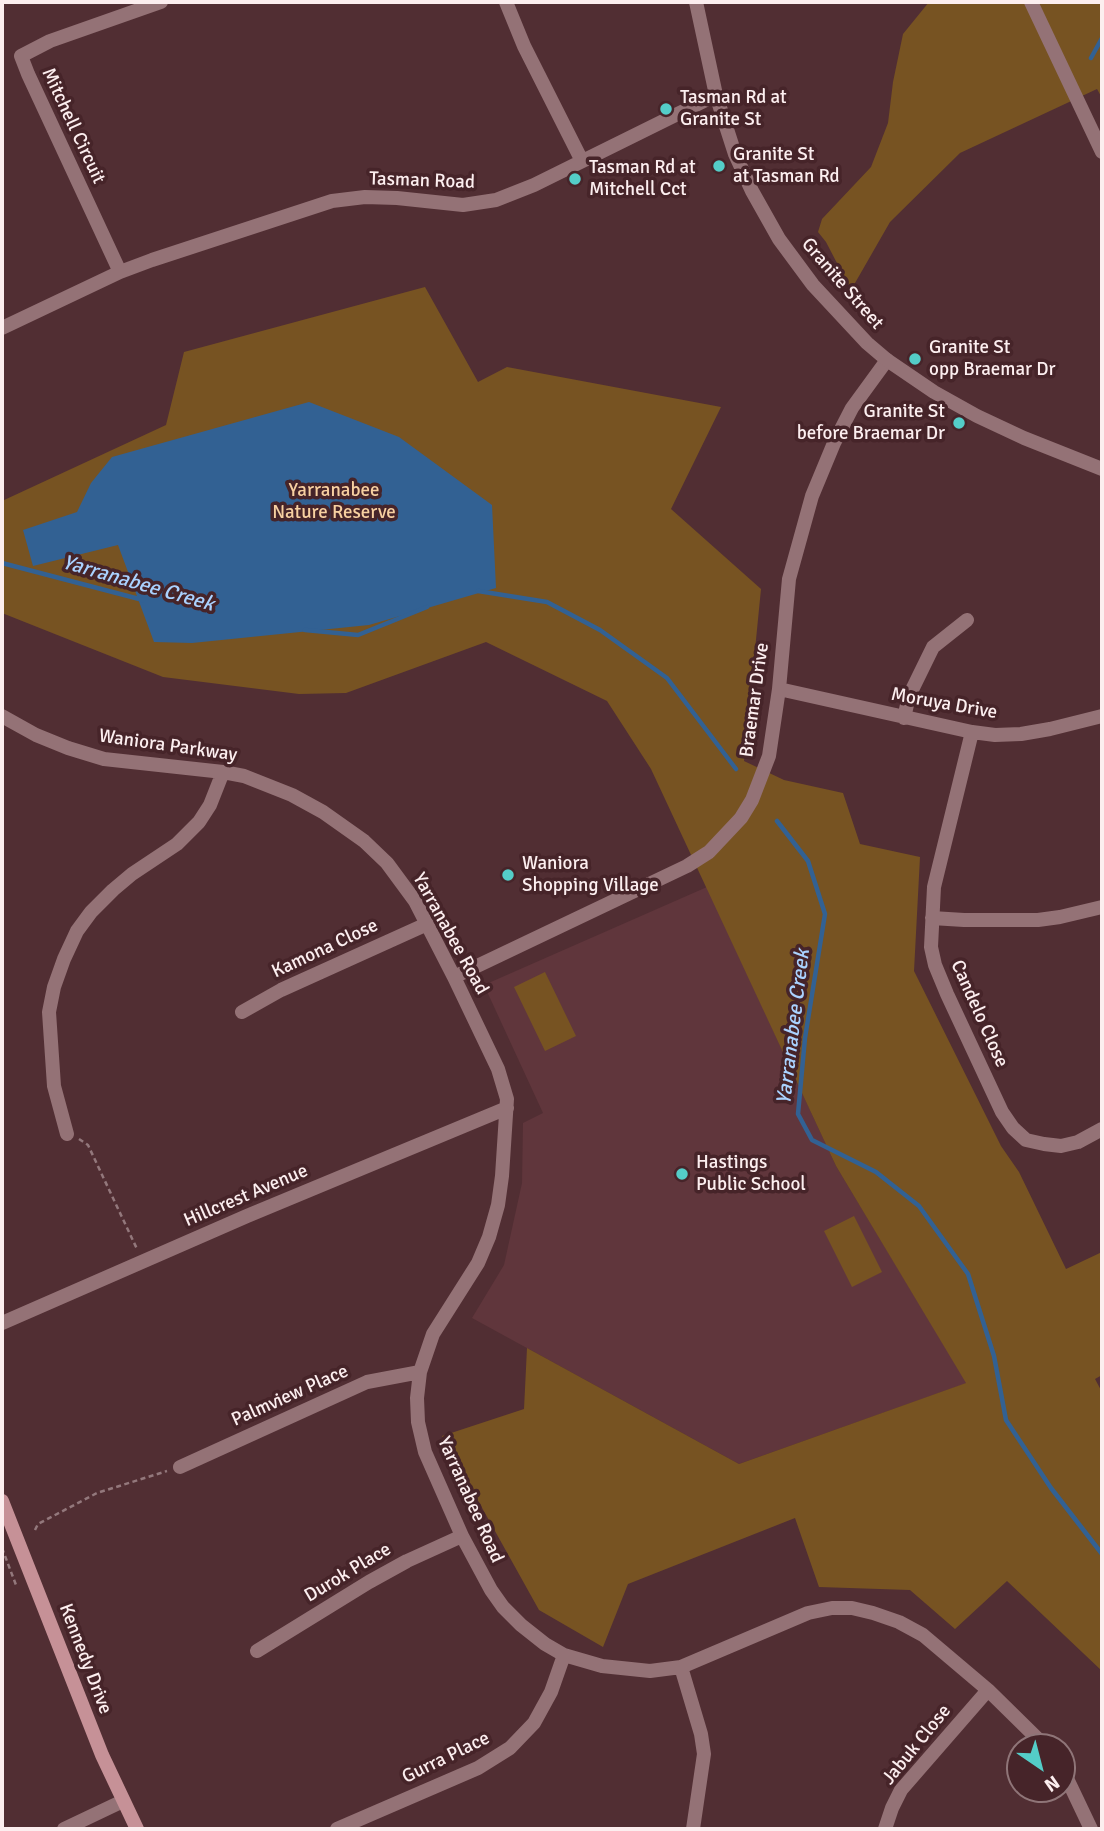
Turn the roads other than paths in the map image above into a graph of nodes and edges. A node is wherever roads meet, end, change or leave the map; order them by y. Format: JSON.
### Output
{"nodes":[{"id":1,"x":161,"y":2,"type":"edge"},
{"id":2,"x":506,"y":2,"type":"edge"},
{"id":3,"x":696,"y":2,"type":"edge"},
{"id":4,"x":1031,"y":2,"type":"edge"},
{"id":5,"x":716,"y":95,"type":"junction"},
{"id":6,"x":1102,"y":152,"type":"edge"},
{"id":7,"x":582,"y":161,"type":"junction"},
{"id":8,"x":120,"y":272,"type":"junction"},
{"id":9,"x":2,"y":328,"type":"edge"},
{"id":10,"x":887,"y":360,"type":"junction"},
{"id":11,"x":1102,"y":469,"type":"edge"},
{"id":12,"x":967,"y":620,"type":"dead end"},
{"id":13,"x":779,"y":689,"type":"junction"},
{"id":14,"x":2,"y":716,"type":"edge"},
{"id":15,"x":1102,"y":716,"type":"edge"},
{"id":16,"x":904,"y":718,"type":"junction"},
{"id":17,"x":972,"y":733,"type":"junction"},
{"id":18,"x":223,"y":772,"type":"junction"},
{"id":19,"x":292,"y":795,"type":"joint"},
{"id":20,"x":1102,"y":907,"type":"edge"},
{"id":21,"x":932,"y":918,"type":"junction"},
{"id":22,"x":427,"y":924,"type":"junction"},
{"id":23,"x":454,"y":977,"type":"junction"},
{"id":24,"x":242,"y":1012,"type":"dead end"},
{"id":25,"x":507,"y":1108,"type":"junction"},
{"id":26,"x":1102,"y":1129,"type":"edge"},
{"id":27,"x":67,"y":1133,"type":"road end"},
{"id":28,"x":2,"y":1323,"type":"edge"},
{"id":29,"x":420,"y":1372,"type":"junction"},
{"id":30,"x":180,"y":1467,"type":"road end"},
{"id":31,"x":2,"y":1502,"type":"edge"},
{"id":32,"x":462,"y":1536,"type":"junction"},
{"id":33,"x":257,"y":1651,"type":"dead end"},
{"id":34,"x":564,"y":1655,"type":"junction"},
{"id":35,"x":681,"y":1667,"type":"junction"},
{"id":36,"x":988,"y":1690,"type":"junction"},
{"id":37,"x":1032,"y":1733,"type":"edge"},
{"id":38,"x":1076,"y":1797,"type":"edge"},
{"id":39,"x":123,"y":1801,"type":"junction"},
{"id":40,"x":64,"y":1829,"type":"edge"},
{"id":41,"x":137,"y":1829,"type":"edge"},
{"id":42,"x":337,"y":1829,"type":"edge"},
{"id":43,"x":693,"y":1829,"type":"edge"},
{"id":44,"x":885,"y":1829,"type":"edge"},
{"id":45,"x":1091,"y":1829,"type":"edge"}],
"edges":[{"from":1,"to":8,"type":"street","name":"Mitchell Circuit"},
{"from":2,"to":7,"type":"street"},
{"from":3,"to":5,"type":"street","name":"Granite Street"},
{"from":4,"to":6,"type":"street"},
{"from":5,"to":7,"type":"street","name":"Tasman Road"},
{"from":5,"to":10,"type":"street","name":"Granite Street"},
{"from":7,"to":8,"type":"street","name":"Tasman Road"},
{"from":8,"to":9,"type":"street","name":"Tasman Road"},
{"from":10,"to":11,"type":"street","name":"Granite Street"},
{"from":10,"to":13,"type":"street","name":"Braemar Drive"},
{"from":12,"to":16,"type":"street"},
{"from":13,"to":16,"type":"street","name":"Moruya Drive"},
{"from":13,"to":23,"type":"street","name":"Braemar Drive"},
{"from":14,"to":18,"type":"street","name":"Waniora Parkway"},
{"from":15,"to":17,"type":"street","name":"Moruya Drive"},
{"from":16,"to":17,"type":"street","name":"Moruya Drive"},
{"from":17,"to":21,"type":"street","name":"Candelo Close"},
{"from":18,"to":19,"type":"street","name":"Waniora Parkway"},
{"from":18,"to":27,"type":"street"},
{"from":19,"to":22,"type":"street","name":"Yarranabee Road"},
{"from":20,"to":21,"type":"street"},
{"from":21,"to":26,"type":"street","name":"Candelo Close"},
{"from":22,"to":23,"type":"street","name":"Yarranabee Road"},
{"from":22,"to":24,"type":"street","name":"Kamona Close"},
{"from":23,"to":25,"type":"street","name":"Yarranabee Road"},
{"from":25,"to":28,"type":"street","name":"Hillcrest Avenue"},
{"from":25,"to":29,"type":"street","name":"Yarranabee Road"},
{"from":29,"to":30,"type":"street","name":"Palmview Place"},
{"from":29,"to":32,"type":"street","name":"Yarranabee Road"},
{"from":31,"to":39,"type":"main road","name":"Kennedy Drive"},
{"from":32,"to":33,"type":"street","name":"Durok Place"},
{"from":32,"to":34,"type":"street","name":"Yarranabee Road"},
{"from":34,"to":35,"type":"street","name":"Yarranabee Road"},
{"from":34,"to":42,"type":"street","name":"Gurra Place"},
{"from":35,"to":36,"type":"street","name":"Yarranabee Road"},
{"from":35,"to":43,"type":"street"},
{"from":36,"to":37,"type":"street","name":"Yarranabee Road"},
{"from":36,"to":44,"type":"street","name":"Jabuk Close"},
{"from":38,"to":45,"type":"street"},
{"from":39,"to":40,"type":"street"},
{"from":39,"to":41,"type":"main road","name":"Kennedy Drive"}]}
